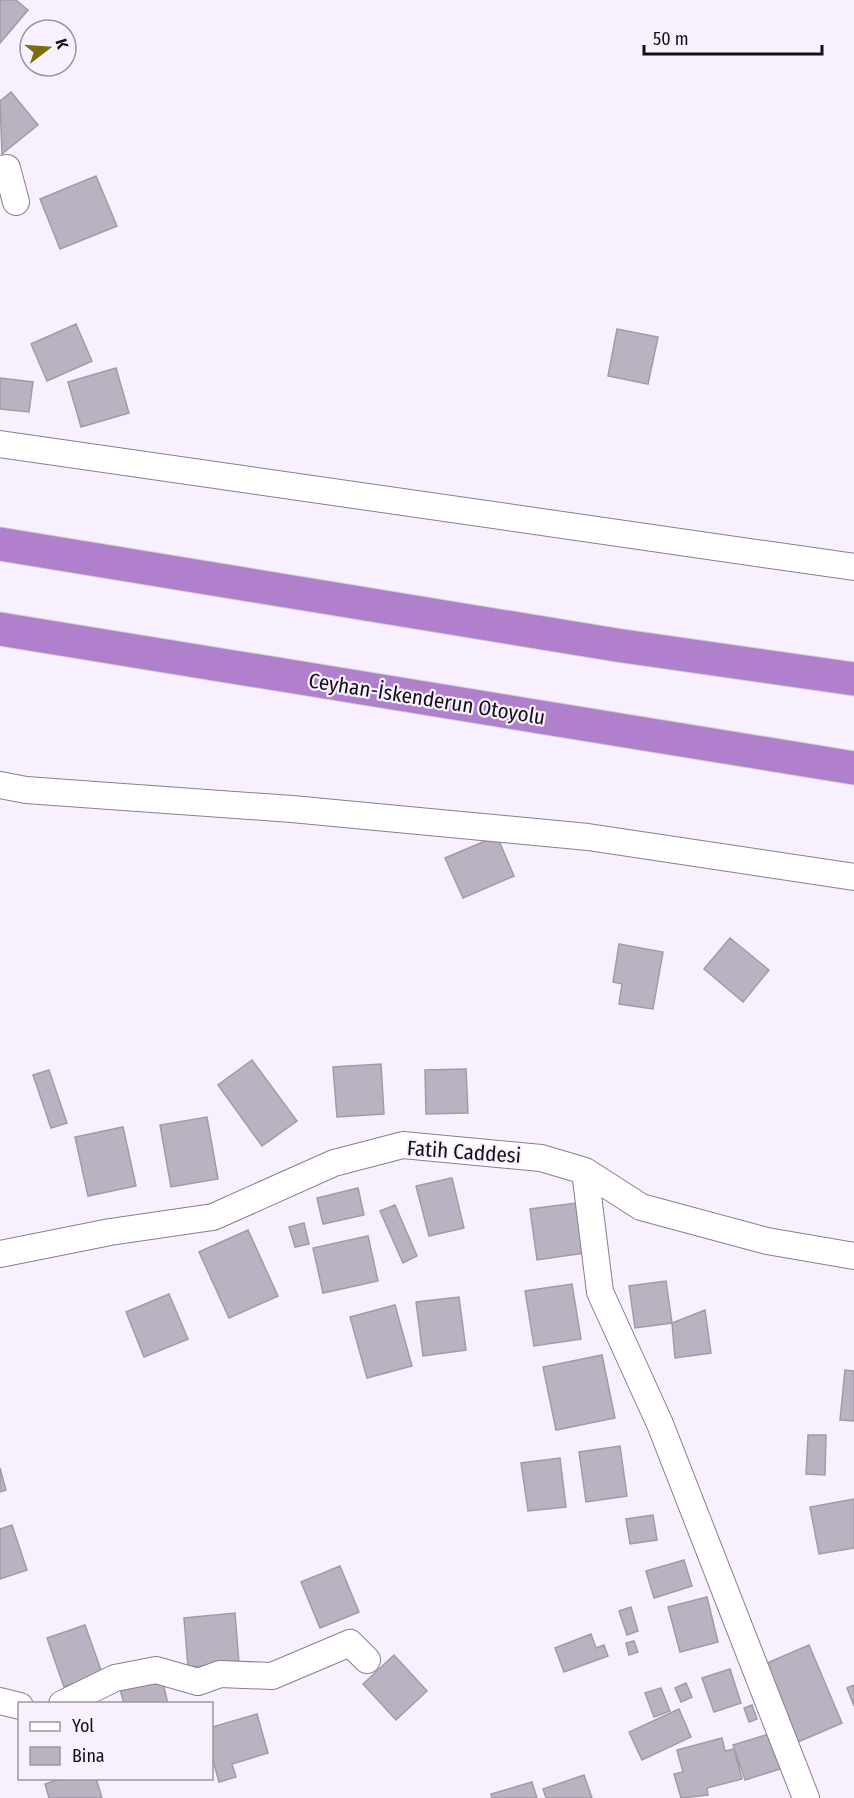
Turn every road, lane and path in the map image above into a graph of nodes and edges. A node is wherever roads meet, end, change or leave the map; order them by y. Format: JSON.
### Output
{"nodes":[{"id":1,"x":0,"y":169,"type":"edge"},
{"id":2,"x":16,"y":202,"type":"dead end"},
{"id":3,"x":0,"y":444,"type":"edge"},
{"id":4,"x":0,"y":544,"type":"edge"},
{"id":5,"x":854,"y":567,"type":"edge"},
{"id":6,"x":0,"y":629,"type":"edge"},
{"id":7,"x":854,"y":679,"type":"edge"},
{"id":8,"x":854,"y":768,"type":"edge"},
{"id":9,"x":0,"y":785,"type":"edge"},
{"id":10,"x":854,"y":877,"type":"edge"},
{"id":11,"x":585,"y":1171,"type":"junction"},
{"id":12,"x":0,"y":1254,"type":"edge"},
{"id":13,"x":854,"y":1256,"type":"edge"},
{"id":14,"x":367,"y":1660,"type":"dead end"},
{"id":15,"x":0,"y":1701,"type":"edge"},
{"id":16,"x":66,"y":1702,"type":"edge"},
{"id":17,"x":18,"y":1706,"type":"edge"},
{"id":18,"x":806,"y":1798,"type":"edge"}],
"edges":[{"from":1,"to":2,"type":"street"},
{"from":3,"to":5,"type":"street"},
{"from":4,"to":7,"type":"highway"},
{"from":6,"to":8,"type":"highway","name":"Ceyhan-İskenderun Otoyolu"},
{"from":9,"to":10,"type":"street"},
{"from":11,"to":12,"type":"street","name":"Fatih Caddesi"},
{"from":11,"to":13,"type":"street","name":"Fatih Caddesi"},
{"from":11,"to":18,"type":"street"},
{"from":14,"to":16,"type":"street"},
{"from":15,"to":17,"type":"street"}]}
